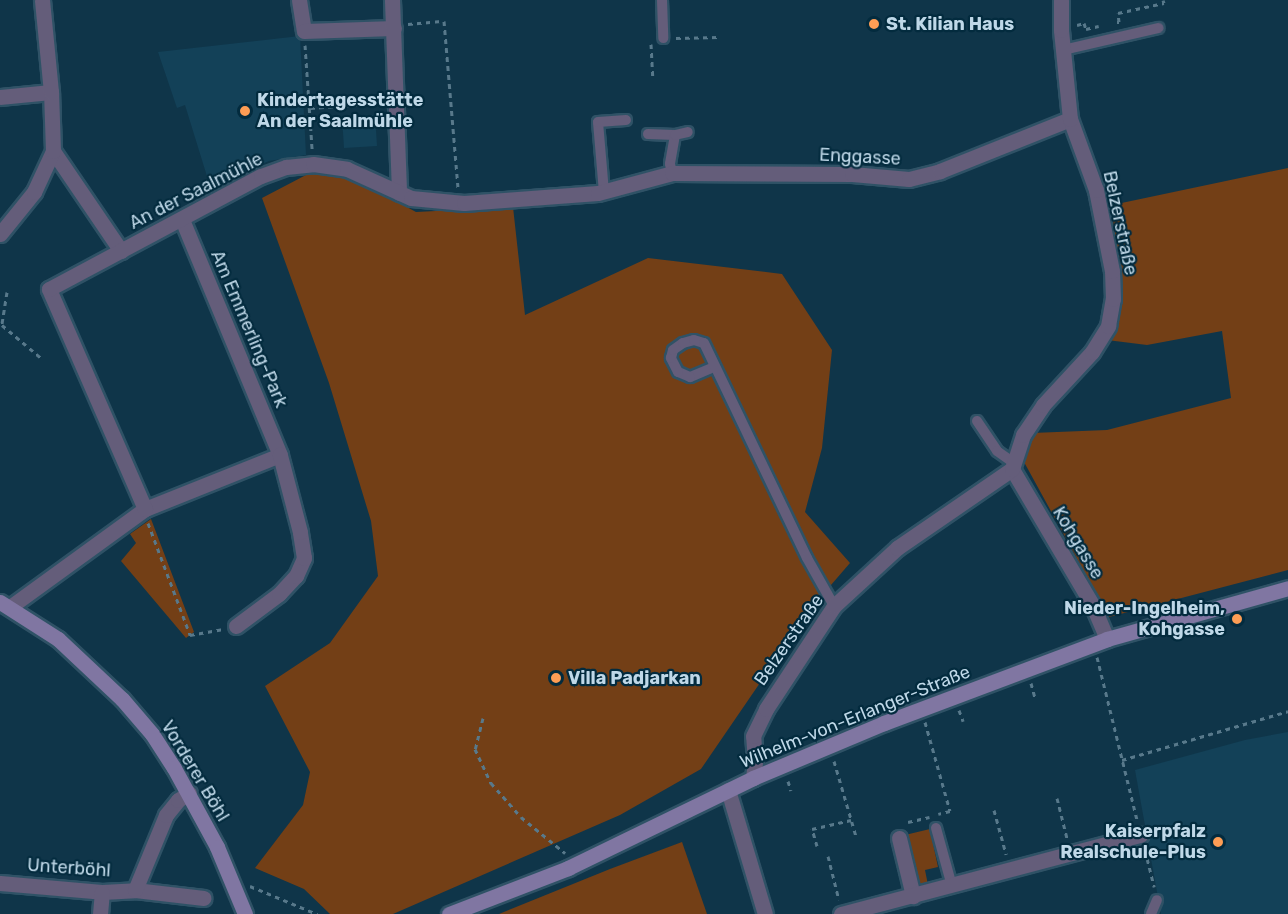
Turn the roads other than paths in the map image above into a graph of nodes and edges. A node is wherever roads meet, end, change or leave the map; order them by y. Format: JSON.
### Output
{"nodes":[{"id":1,"x":42,"y":0,"type":"edge"},
{"id":2,"x":299,"y":0,"type":"edge"},
{"id":3,"x":392,"y":0,"type":"edge"},
{"id":4,"x":662,"y":0,"type":"edge"},
{"id":5,"x":1061,"y":0,"type":"edge"},
{"id":6,"x":394,"y":26,"type":"junction"},
{"id":7,"x":1158,"y":28,"type":"dead end"},
{"id":8,"x":663,"y":38,"type":"road end"},
{"id":9,"x":1063,"y":50,"type":"junction"},
{"id":10,"x":51,"y":92,"type":"junction"},
{"id":11,"x":0,"y":97,"type":"edge"},
{"id":12,"x":1070,"y":119,"type":"junction"},
{"id":13,"x":626,"y":120,"type":"dead end"},
{"id":14,"x":688,"y":132,"type":"dead end"},
{"id":15,"x":648,"y":134,"type":"dead end"},
{"id":16,"x":675,"y":135,"type":"junction"},
{"id":17,"x":53,"y":151,"type":"junction"},
{"id":18,"x":672,"y":174,"type":"junction"},
{"id":19,"x":651,"y":180,"type":"joint"},
{"id":20,"x":604,"y":192,"type":"junction"},
{"id":21,"x":399,"y":193,"type":"junction"},
{"id":22,"x":182,"y":219,"type":"junction"},
{"id":23,"x":0,"y":234,"type":"edge"},
{"id":24,"x":122,"y":251,"type":"junction"},
{"id":25,"x":714,"y":367,"type":"dead end"},
{"id":26,"x":977,"y":421,"type":"dead end"},
{"id":27,"x":280,"y":455,"type":"junction"},
{"id":28,"x":1013,"y":466,"type":"junction"},
{"id":29,"x":145,"y":508,"type":"junction"},
{"id":30,"x":1288,"y":588,"type":"edge"},
{"id":31,"x":5,"y":604,"type":"edge"},
{"id":32,"x":834,"y":606,"type":"junction"},
{"id":33,"x":236,"y":626,"type":"road end"},
{"id":34,"x":1107,"y":639,"type":"junction"},
{"id":35,"x":753,"y":778,"type":"junction"},
{"id":36,"x":728,"y":790,"type":"junction"},
{"id":37,"x":189,"y":793,"type":"junction"},
{"id":38,"x":936,"y":828,"type":"dead end"},
{"id":39,"x":1141,"y":835,"type":"road end"},
{"id":40,"x":900,"y":838,"type":"dead end"},
{"id":41,"x":0,"y":883,"type":"edge"},
{"id":42,"x":952,"y":886,"type":"junction"},
{"id":43,"x":135,"y":890,"type":"junction"},
{"id":44,"x":102,"y":892,"type":"junction"},
{"id":45,"x":914,"y":896,"type":"junction"},
{"id":46,"x":204,"y":898,"type":"dead end"},
{"id":47,"x":1157,"y":900,"type":"road end"},
{"id":48,"x":100,"y":914,"type":"edge"},
{"id":49,"x":245,"y":914,"type":"edge"},
{"id":50,"x":449,"y":914,"type":"edge"},
{"id":51,"x":765,"y":914,"type":"edge"},
{"id":52,"x":842,"y":914,"type":"edge"},
{"id":53,"x":1151,"y":914,"type":"edge"}],
"edges":[{"from":1,"to":10,"type":"street"},
{"from":2,"to":6,"type":"street"},
{"from":3,"to":6,"type":"street"},
{"from":4,"to":8,"type":"lane"},
{"from":5,"to":9,"type":"street","name":"Belzerstraße"},
{"from":6,"to":21,"type":"street"},
{"from":7,"to":9,"type":"lane"},
{"from":9,"to":12,"type":"street","name":"Belzerstraße"},
{"from":10,"to":11,"type":"street"},
{"from":10,"to":17,"type":"street"},
{"from":12,"to":18,"type":"street","name":"Enggasse"},
{"from":12,"to":28,"type":"street","name":"Belzerstraße"},
{"from":13,"to":20,"type":"lane"},
{"from":14,"to":16,"type":"lane"},
{"from":15,"to":16,"type":"lane"},
{"from":16,"to":18,"type":"lane"},
{"from":17,"to":23,"type":"street"},
{"from":17,"to":24,"type":"street","name":"An der Saalmühle"},
{"from":18,"to":19,"type":"street","name":"Enggasse"},
{"from":19,"to":20,"type":"street","name":"An der Saalmühle"},
{"from":20,"to":21,"type":"street","name":"An der Saalmühle"},
{"from":21,"to":22,"type":"street","name":"An der Saalmühle"},
{"from":22,"to":24,"type":"street","name":"An der Saalmühle"},
{"from":22,"to":27,"type":"street","name":"Am Emmerling-Park"},
{"from":24,"to":29,"type":"street","name":"An der Saalmühle"},
{"from":25,"to":32,"type":"lane"},
{"from":26,"to":28,"type":"lane"},
{"from":27,"to":29,"type":"street"},
{"from":27,"to":33,"type":"street","name":"Am Emmerling-Park"},
{"from":28,"to":32,"type":"street","name":"Belzerstraße"},
{"from":28,"to":34,"type":"street","name":"Kohgasse"},
{"from":29,"to":31,"type":"street"},
{"from":30,"to":34,"type":"main road","name":"Wilhelm-von-Erlanger-Straße"},
{"from":31,"to":37,"type":"main road","name":"Vorderer Böhl"},
{"from":32,"to":35,"type":"street","name":"Belzerstraße"},
{"from":34,"to":35,"type":"main road","name":"Wilhelm-von-Erlanger-Straße"},
{"from":35,"to":36,"type":"main road","name":"Wilhelm-von-Erlanger-Straße"},
{"from":36,"to":50,"type":"main road","name":"Wilhelm-von-Erlanger-Straße"},
{"from":36,"to":51,"type":"street"},
{"from":37,"to":43,"type":"street","name":"Unterböhl"},
{"from":37,"to":49,"type":"main road","name":"Vorderer Böhl"},
{"from":38,"to":42,"type":"lane"},
{"from":39,"to":42,"type":"street"},
{"from":40,"to":45,"type":"street"},
{"from":41,"to":44,"type":"street","name":"Unterböhl"},
{"from":42,"to":45,"type":"street"},
{"from":43,"to":44,"type":"street","name":"Unterböhl"},
{"from":43,"to":46,"type":"street","name":"Unterböhl"},
{"from":44,"to":48,"type":"street"},
{"from":45,"to":52,"type":"street"},
{"from":47,"to":53,"type":"lane"}]}
